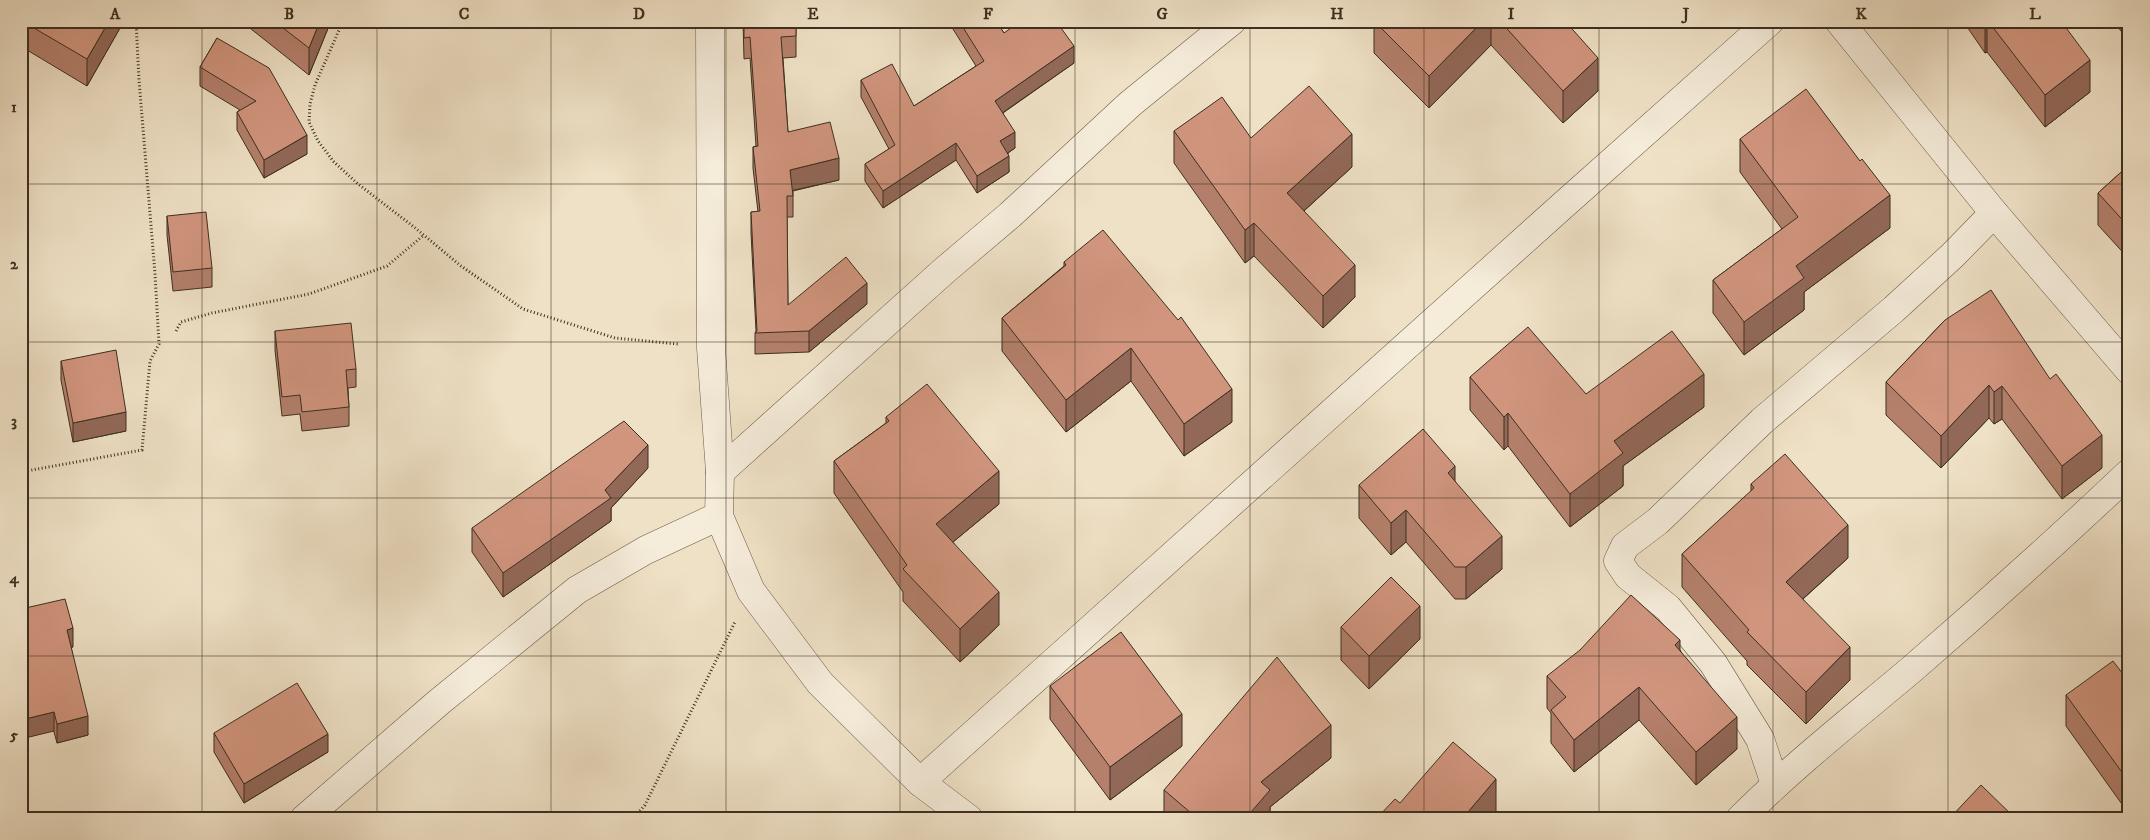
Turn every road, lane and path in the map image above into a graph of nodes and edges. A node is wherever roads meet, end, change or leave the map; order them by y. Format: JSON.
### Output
{"nodes":[{"id":1,"x":136,"y":21,"type":"edge"},
{"id":2,"x":343,"y":21,"type":"edge"},
{"id":3,"x":710,"y":21,"type":"edge"},
{"id":4,"x":1232,"y":21,"type":"edge"},
{"id":5,"x":1770,"y":21,"type":"edge"},
{"id":6,"x":1839,"y":21,"type":"edge"},
{"id":7,"x":1994,"y":214,"type":"junction"},
{"id":8,"x":424,"y":235,"type":"junction"},
{"id":9,"x":176,"y":331,"type":"dead end"},
{"id":10,"x":711,"y":348,"type":"junction"},
{"id":11,"x":2129,"y":370,"type":"edge"},
{"id":12,"x":21,"y":472,"type":"edge"},
{"id":13,"x":720,"y":472,"type":"junction"},
{"id":14,"x":2129,"y":473,"type":"edge"},
{"id":15,"x":719,"y":516,"type":"junction"},
{"id":16,"x":751,"y":591,"type":"junction"},
{"id":17,"x":920,"y":782,"type":"junction"},
{"id":18,"x":1775,"y":784,"type":"junction"},
{"id":19,"x":304,"y":819,"type":"edge"},
{"id":20,"x":633,"y":819,"type":"edge"},
{"id":21,"x":969,"y":819,"type":"edge"},
{"id":22,"x":1740,"y":819,"type":"edge"}],
"edges":[{"from":1,"to":12,"type":"path"},
{"from":2,"to":8,"type":"path"},
{"from":3,"to":10,"type":"street"},
{"from":4,"to":13,"type":"street"},
{"from":5,"to":17,"type":"street"},
{"from":6,"to":7,"type":"street"},
{"from":7,"to":11,"type":"street"},
{"from":7,"to":18,"type":"street"},
{"from":8,"to":9,"type":"path"},
{"from":8,"to":10,"type":"path"},
{"from":10,"to":13,"type":"street"},
{"from":13,"to":15,"type":"street"},
{"from":14,"to":18,"type":"street"},
{"from":15,"to":16,"type":"street"},
{"from":15,"to":19,"type":"street"},
{"from":16,"to":17,"type":"street"},
{"from":16,"to":20,"type":"path"},
{"from":17,"to":21,"type":"street"},
{"from":18,"to":22,"type":"street"}]}
